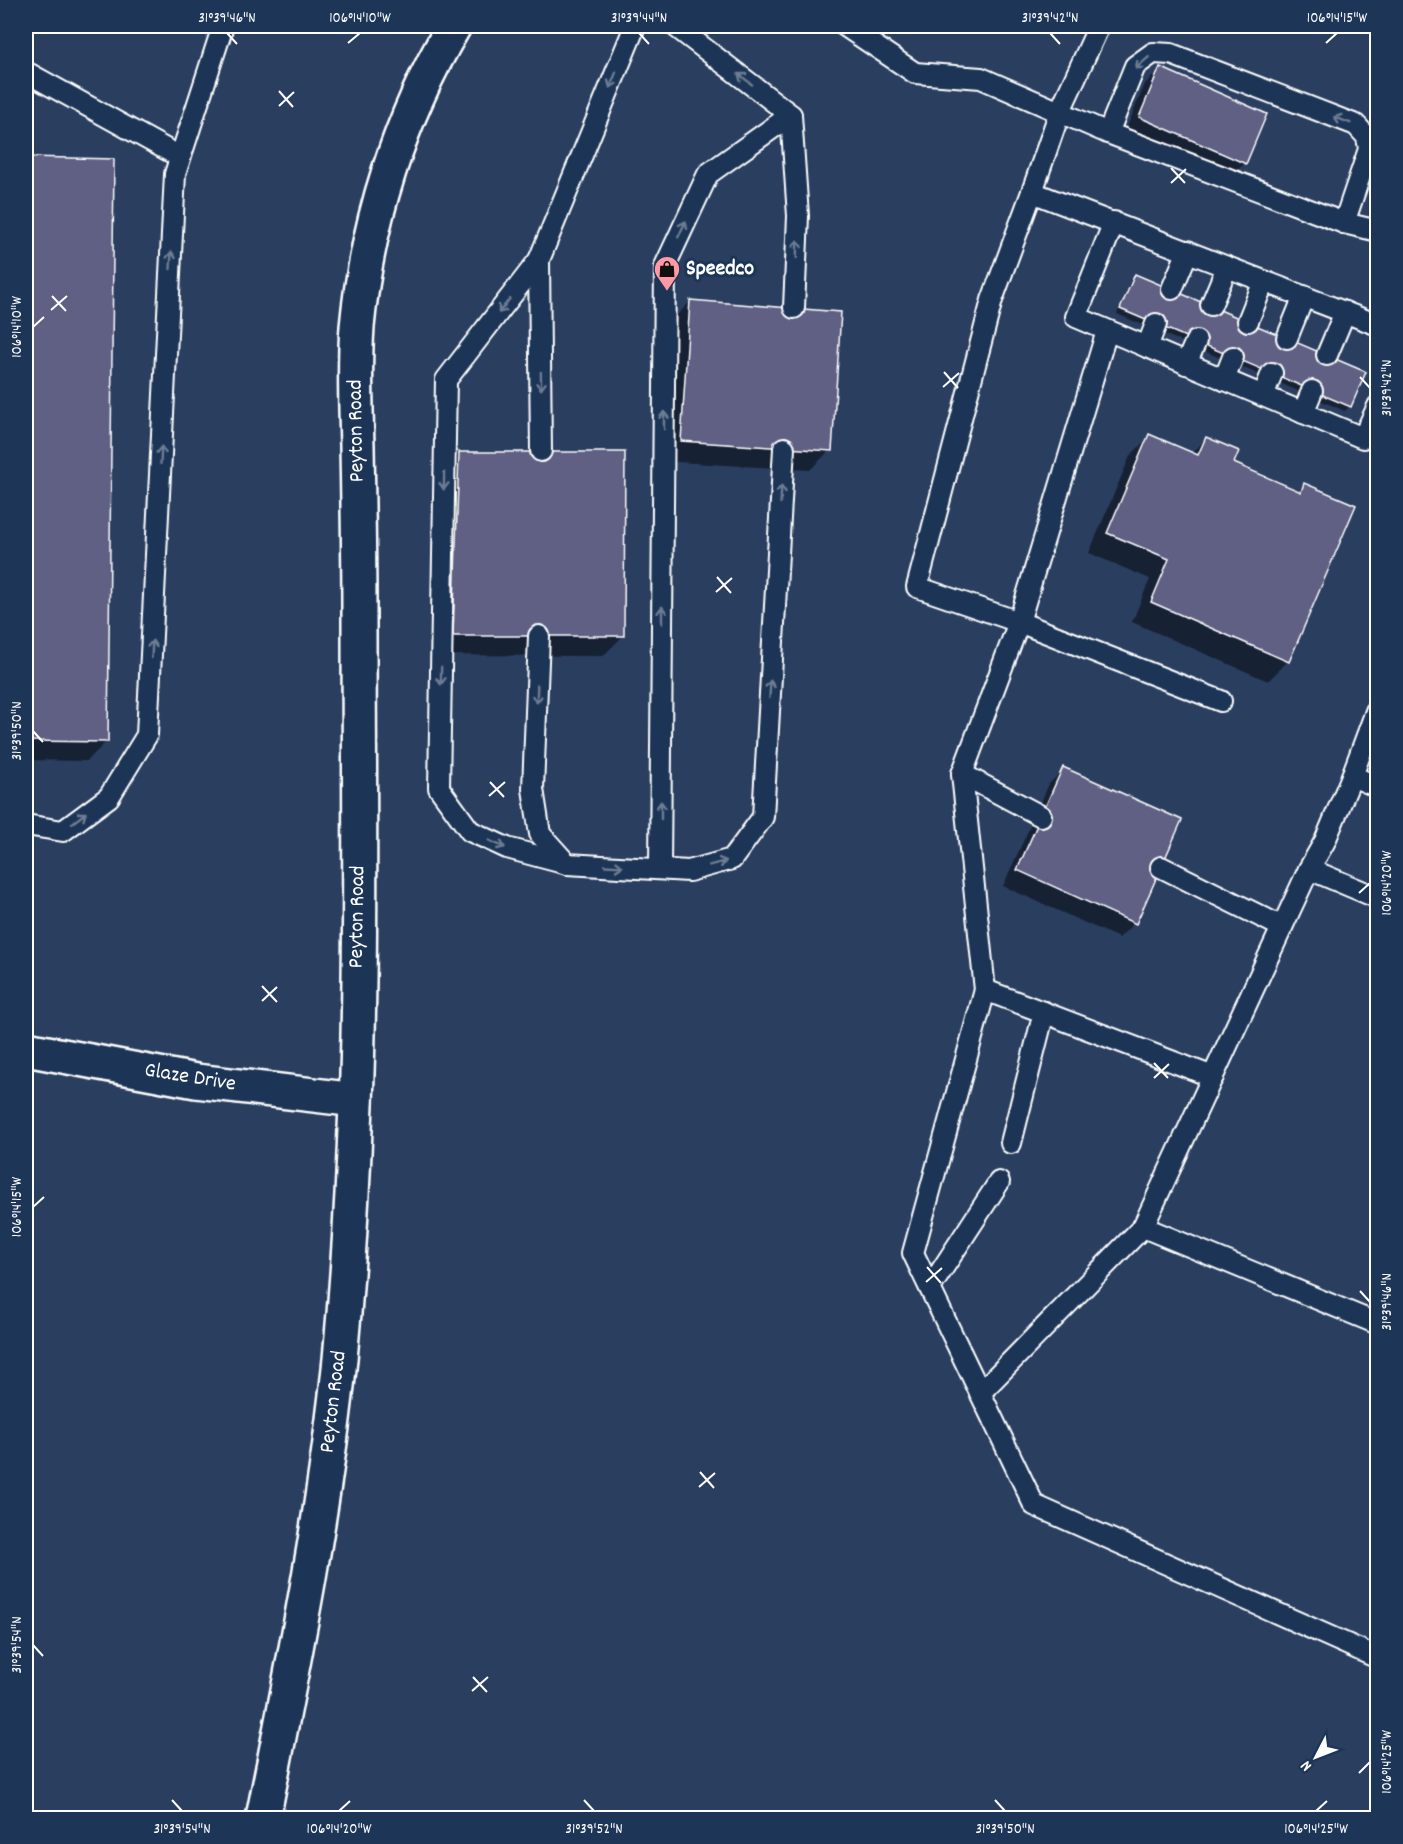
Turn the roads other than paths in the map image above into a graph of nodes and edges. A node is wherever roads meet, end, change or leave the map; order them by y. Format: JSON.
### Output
{"nodes":[{"id":1,"x":223,"y":26,"type":"edge"},
{"id":2,"x":454,"y":26,"type":"edge"},
{"id":3,"x":635,"y":26,"type":"edge"},
{"id":4,"x":675,"y":26,"type":"edge"},
{"id":5,"x":845,"y":26,"type":"edge"},
{"id":6,"x":1099,"y":26,"type":"edge"},
{"id":7,"x":26,"y":72,"type":"edge"},
{"id":8,"x":1060,"y":111,"type":"junction"},
{"id":9,"x":791,"y":115,"type":"junction"},
{"id":10,"x":1108,"y":133,"type":"junction"},
{"id":11,"x":180,"y":157,"type":"junction"},
{"id":12,"x":1032,"y":192,"type":"junction"},
{"id":13,"x":1114,"y":222,"type":"junction"},
{"id":14,"x":1344,"y":223,"type":"junction"},
{"id":15,"x":1377,"y":231,"type":"edge"},
{"id":16,"x":1188,"y":251,"type":"junction"},
{"id":17,"x":539,"y":260,"type":"junction"},
{"id":18,"x":1227,"y":267,"type":"junction"},
{"id":19,"x":1264,"y":281,"type":"junction"},
{"id":20,"x":1172,"y":289,"type":"dead end"},
{"id":21,"x":1304,"y":296,"type":"junction"},
{"id":22,"x":1211,"y":305,"type":"dead end"},
{"id":23,"x":794,"y":308,"type":"dead end"},
{"id":24,"x":1345,"y":312,"type":"junction"},
{"id":25,"x":1248,"y":321,"type":"dead end"},
{"id":26,"x":1156,"y":324,"type":"dead end"},
{"id":27,"x":1377,"y":325,"type":"edge"},
{"id":28,"x":1107,"y":331,"type":"junction"},
{"id":29,"x":1287,"y":338,"type":"dead end"},
{"id":30,"x":1196,"y":341,"type":"dead end"},
{"id":31,"x":1147,"y":347,"type":"junction"},
{"id":32,"x":1327,"y":355,"type":"dead end"},
{"id":33,"x":1233,"y":357,"type":"dead end"},
{"id":34,"x":1186,"y":364,"type":"junction"},
{"id":35,"x":1272,"y":373,"type":"dead end"},
{"id":36,"x":1224,"y":380,"type":"junction"},
{"id":37,"x":1312,"y":391,"type":"dead end"},
{"id":38,"x":1263,"y":396,"type":"junction"},
{"id":39,"x":1377,"y":406,"type":"edge"},
{"id":40,"x":1303,"y":413,"type":"junction"},
{"id":41,"x":784,"y":448,"type":"dead end"},
{"id":42,"x":542,"y":451,"type":"dead end"},
{"id":43,"x":1019,"y":622,"type":"junction"},
{"id":44,"x":539,"y":636,"type":"dead end"},
{"id":45,"x":1221,"y":701,"type":"dead end"},
{"id":46,"x":1377,"y":706,"type":"edge"},
{"id":47,"x":962,"y":774,"type":"junction"},
{"id":48,"x":1353,"y":776,"type":"junction"},
{"id":49,"x":1377,"y":787,"type":"edge"},
{"id":50,"x":1041,"y":816,"type":"dead end"},
{"id":51,"x":26,"y":825,"type":"edge"},
{"id":52,"x":567,"y":864,"type":"junction"},
{"id":53,"x":1161,"y":867,"type":"dead end"},
{"id":54,"x":660,"y":869,"type":"junction"},
{"id":55,"x":1309,"y":869,"type":"junction"},
{"id":56,"x":1377,"y":898,"type":"edge"},
{"id":57,"x":1282,"y":927,"type":"junction"},
{"id":58,"x":985,"y":990,"type":"junction"},
{"id":59,"x":1044,"y":1012,"type":"junction"},
{"id":60,"x":26,"y":1049,"type":"edge"},
{"id":61,"x":1212,"y":1077,"type":"junction"},
{"id":62,"x":356,"y":1100,"type":"junction"},
{"id":63,"x":1011,"y":1143,"type":"dead end"},
{"id":64,"x":999,"y":1182,"type":"dead end"},
{"id":65,"x":1143,"y":1227,"type":"junction"},
{"id":66,"x":930,"y":1288,"type":"junction"},
{"id":67,"x":1377,"y":1324,"type":"edge"},
{"id":68,"x":980,"y":1393,"type":"junction"},
{"id":69,"x":1377,"y":1658,"type":"edge"},
{"id":70,"x":263,"y":1818,"type":"edge"}],
"edges":[{"from":1,"to":11,"type":"lane"},
{"from":2,"to":62,"type":"street","name":"Peyton Road"},
{"from":3,"to":17,"type":"lane","one_way":true},
{"from":9,"to":4,"type":"lane","one_way":true},
{"from":5,"to":8,"type":"lane"},
{"from":6,"to":8,"type":"lane"},
{"from":7,"to":11,"type":"lane"},
{"from":8,"to":10,"type":"lane"},
{"from":8,"to":12,"type":"lane"},
{"from":23,"to":9,"type":"lane","one_way":true},
{"from":54,"to":9,"type":"lane","one_way":true},
{"from":10,"to":14,"type":"lane"},
{"from":14,"to":10,"type":"lane","one_way":true},
{"from":51,"to":11,"type":"lane","one_way":true},
{"from":12,"to":13,"type":"lane"},
{"from":12,"to":43,"type":"lane"},
{"from":13,"to":16,"type":"lane"},
{"from":13,"to":28,"type":"lane"},
{"from":14,"to":15,"type":"lane"},
{"from":16,"to":18,"type":"lane"},
{"from":16,"to":20,"type":"lane"},
{"from":17,"to":42,"type":"lane","one_way":true},
{"from":17,"to":52,"type":"lane","one_way":true},
{"from":18,"to":19,"type":"lane"},
{"from":18,"to":22,"type":"lane"},
{"from":19,"to":21,"type":"lane"},
{"from":19,"to":25,"type":"lane"},
{"from":21,"to":24,"type":"lane"},
{"from":21,"to":29,"type":"lane"},
{"from":24,"to":27,"type":"lane"},
{"from":24,"to":32,"type":"lane"},
{"from":26,"to":31,"type":"lane"},
{"from":28,"to":31,"type":"lane"},
{"from":28,"to":43,"type":"lane"},
{"from":30,"to":34,"type":"lane"},
{"from":31,"to":34,"type":"lane"},
{"from":33,"to":36,"type":"lane"},
{"from":34,"to":36,"type":"lane"},
{"from":35,"to":38,"type":"lane"},
{"from":36,"to":38,"type":"lane"},
{"from":37,"to":40,"type":"lane"},
{"from":38,"to":40,"type":"lane"},
{"from":39,"to":40,"type":"lane"},
{"from":54,"to":41,"type":"lane","one_way":true},
{"from":43,"to":45,"type":"lane"},
{"from":43,"to":47,"type":"lane"},
{"from":44,"to":52,"type":"lane","one_way":true},
{"from":46,"to":48,"type":"lane"},
{"from":47,"to":50,"type":"lane"},
{"from":47,"to":58,"type":"lane"},
{"from":48,"to":49,"type":"lane"},
{"from":48,"to":55,"type":"lane"},
{"from":52,"to":54,"type":"lane","one_way":true},
{"from":53,"to":57,"type":"lane"},
{"from":55,"to":56,"type":"lane"},
{"from":55,"to":57,"type":"lane"},
{"from":57,"to":61,"type":"lane"},
{"from":58,"to":59,"type":"lane"},
{"from":58,"to":66,"type":"lane"},
{"from":59,"to":61,"type":"lane"},
{"from":59,"to":63,"type":"lane"},
{"from":60,"to":62,"type":"street","name":"Glaze Drive"},
{"from":61,"to":65,"type":"lane"},
{"from":62,"to":70,"type":"street","name":"Peyton Road"},
{"from":64,"to":66,"type":"lane"},
{"from":65,"to":67,"type":"lane"},
{"from":65,"to":68,"type":"lane"},
{"from":66,"to":68,"type":"lane"},
{"from":68,"to":69,"type":"lane"}]}
